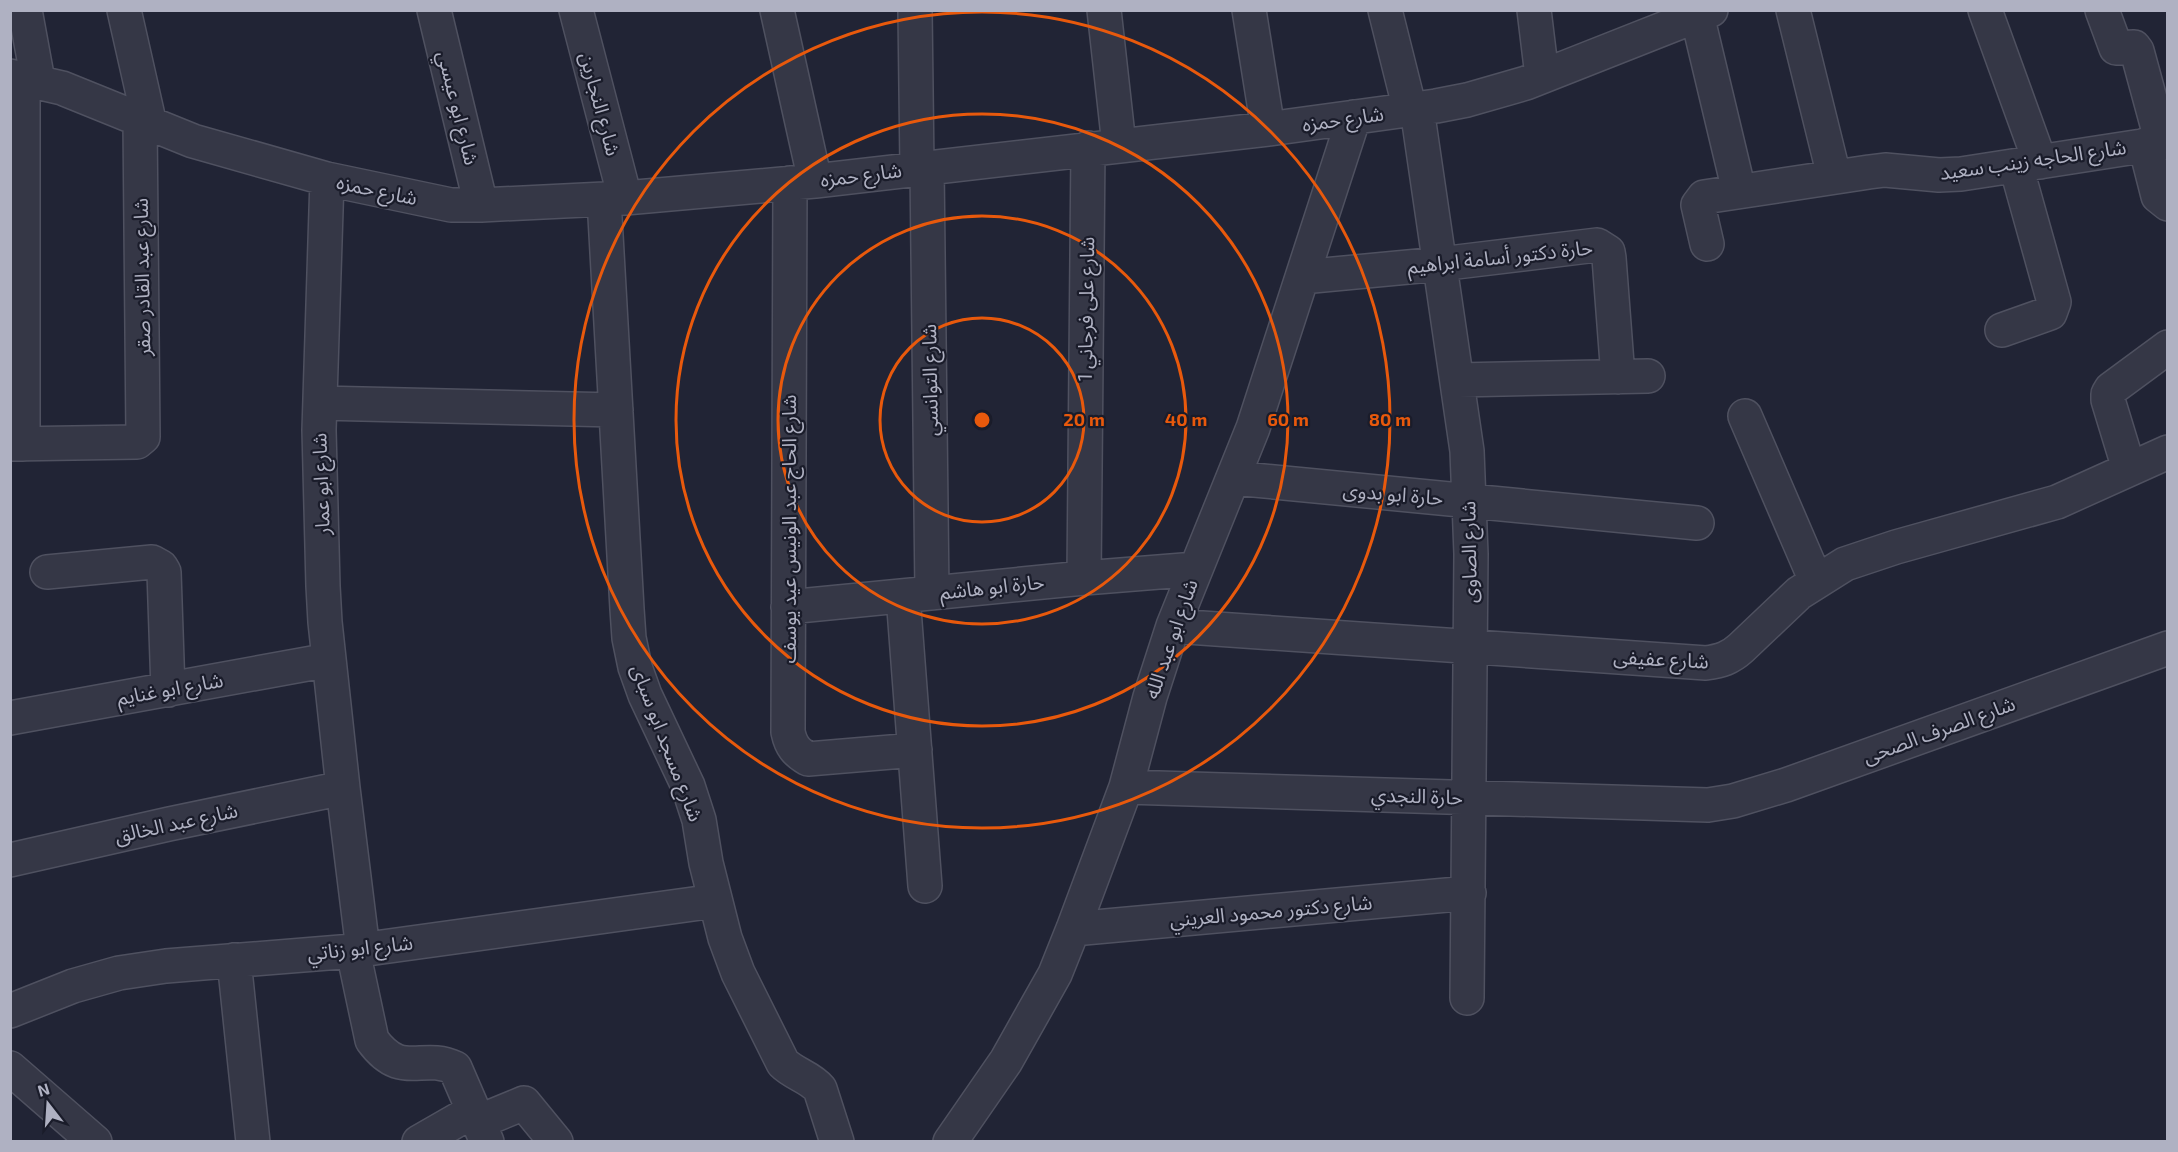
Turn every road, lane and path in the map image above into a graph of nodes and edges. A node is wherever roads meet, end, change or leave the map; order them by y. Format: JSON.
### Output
{"nodes":[{"id":1,"x":25,"y":10,"type":"edge"},
{"id":2,"x":124,"y":10,"type":"edge"},
{"id":3,"x":434,"y":10,"type":"edge"},
{"id":4,"x":576,"y":10,"type":"edge"},
{"id":5,"x":777,"y":10,"type":"edge"},
{"id":6,"x":915,"y":10,"type":"edge"},
{"id":7,"x":1104,"y":10,"type":"edge"},
{"id":8,"x":1249,"y":10,"type":"edge"},
{"id":9,"x":1385,"y":10,"type":"edge"},
{"id":10,"x":1534,"y":10,"type":"edge"},
{"id":11,"x":1793,"y":10,"type":"edge"},
{"id":12,"x":1985,"y":10,"type":"edge"},
{"id":13,"x":2102,"y":10,"type":"edge"},
{"id":14,"x":1693,"y":14,"type":"edge"},
{"id":15,"x":1542,"y":76,"type":"junction"},
{"id":16,"x":24,"y":79,"type":"edge"},
{"id":17,"x":1413,"y":110,"type":"junction"},
{"id":18,"x":1354,"y":117,"type":"junction"},
{"id":19,"x":145,"y":123,"type":"junction"},
{"id":20,"x":1268,"y":129,"type":"junction"},
{"id":21,"x":2158,"y":143,"type":"edge"},
{"id":22,"x":1119,"y":145,"type":"junction"},
{"id":23,"x":1088,"y":148,"type":"junction"},
{"id":24,"x":2028,"y":164,"type":"junction"},
{"id":25,"x":922,"y":167,"type":"junction"},
{"id":26,"x":1834,"y":176,"type":"junction"},
{"id":27,"x":327,"y":179,"type":"junction"},
{"id":28,"x":802,"y":182,"type":"junction"},
{"id":29,"x":1739,"y":191,"type":"junction"},
{"id":30,"x":614,"y":198,"type":"junction"},
{"id":31,"x":2168,"y":204,"type":"edge"},
{"id":32,"x":481,"y":205,"type":"junction"},
{"id":33,"x":1707,"y":243,"type":"dead end"},
{"id":34,"x":1440,"y":264,"type":"junction"},
{"id":35,"x":1302,"y":277,"type":"junction"},
{"id":36,"x":2002,"y":330,"type":"dead end"},
{"id":37,"x":2168,"y":347,"type":"edge"},
{"id":38,"x":1458,"y":380,"type":"junction"},
{"id":39,"x":320,"y":403,"type":"junction"},
{"id":40,"x":616,"y":410,"type":"junction"},
{"id":41,"x":1744,"y":416,"type":"dead end"},
{"id":42,"x":17,"y":444,"type":"edge"},
{"id":43,"x":2168,"y":452,"type":"edge"},
{"id":44,"x":2129,"y":469,"type":"junction"},
{"id":45,"x":1233,"y":478,"type":"junction"},
{"id":46,"x":1468,"y":501,"type":"junction"},
{"id":47,"x":1697,"y":523,"type":"dead end"},
{"id":48,"x":1196,"y":569,"type":"junction"},
{"id":49,"x":47,"y":572,"type":"dead end"},
{"id":50,"x":1084,"y":578,"type":"junction"},
{"id":51,"x":1816,"y":581,"type":"junction"},
{"id":52,"x":918,"y":594,"type":"junction"},
{"id":53,"x":788,"y":607,"type":"junction"},
{"id":54,"x":1173,"y":626,"type":"junction"},
{"id":55,"x":1470,"y":647,"type":"junction"},
{"id":56,"x":2168,"y":648,"type":"edge"},
{"id":57,"x":329,"y":660,"type":"junction"},
{"id":58,"x":168,"y":690,"type":"junction"},
{"id":59,"x":10,"y":718,"type":"edge"},
{"id":60,"x":915,"y":750,"type":"junction"},
{"id":61,"x":1126,"y":787,"type":"junction"},
{"id":62,"x":343,"y":788,"type":"junction"},
{"id":63,"x":1470,"y":798,"type":"junction"},
{"id":64,"x":1708,"y":805,"type":"joint"},
{"id":65,"x":10,"y":860,"type":"edge"},
{"id":66,"x":925,"y":886,"type":"dead end"},
{"id":67,"x":1469,"y":893,"type":"junction"},
{"id":68,"x":715,"y":901,"type":"junction"},
{"id":69,"x":1073,"y":928,"type":"junction"},
{"id":70,"x":358,"y":950,"type":"junction"},
{"id":71,"x":234,"y":960,"type":"junction"},
{"id":72,"x":1467,"y":998,"type":"dead end"},
{"id":73,"x":10,"y":1011,"type":"edge"},
{"id":74,"x":10,"y":1068,"type":"edge"},
{"id":75,"x":479,"y":1125,"type":"edge"},
{"id":76,"x":94,"y":1142,"type":"edge"},
{"id":77,"x":253,"y":1142,"type":"edge"},
{"id":78,"x":419,"y":1142,"type":"edge"},
{"id":79,"x":556,"y":1142,"type":"edge"},
{"id":80,"x":837,"y":1142,"type":"edge"},
{"id":81,"x":950,"y":1142,"type":"edge"}],
"edges":[{"from":1,"to":16,"type":"street"},
{"from":2,"to":19,"type":"street","name":"شارع عبد القادر صقر"},
{"from":3,"to":32,"type":"street","name":"شارع ابو عيسي"},
{"from":4,"to":30,"type":"street","name":"شارع النجارين"},
{"from":5,"to":28,"type":"street","name":"شارع الحاج عبد الونيس عيد يوسف"},
{"from":6,"to":25,"type":"street","name":"شارع التوانسي"},
{"from":7,"to":22,"type":"street"},
{"from":8,"to":20,"type":"street"},
{"from":9,"to":17,"type":"street","name":"شارع الصاوى"},
{"from":10,"to":15,"type":"street"},
{"from":11,"to":26,"type":"street"},
{"from":12,"to":24,"type":"street"},
{"from":13,"to":21,"type":"street"},
{"from":14,"to":15,"type":"street","name":"شارع حمزه"},
{"from":14,"to":29,"type":"street"},
{"from":15,"to":17,"type":"street","name":"شارع حمزه"},
{"from":16,"to":19,"type":"street","name":"شارع حمزه"},
{"from":16,"to":42,"type":"street"},
{"from":17,"to":18,"type":"street","name":"شارع حمزه"},
{"from":17,"to":34,"type":"street","name":"شارع الصاوى"},
{"from":18,"to":20,"type":"street","name":"شارع حمزه"},
{"from":18,"to":35,"type":"street","name":"شارع ابو عبد الله"},
{"from":19,"to":27,"type":"street","name":"شارع حمزه"},
{"from":19,"to":42,"type":"street","name":"شارع عبد القادر صقر"},
{"from":20,"to":22,"type":"street","name":"شارع حمزه"},
{"from":21,"to":24,"type":"street","name":"شارع الحاجه زينب سعيد"},
{"from":21,"to":31,"type":"street"},
{"from":22,"to":23,"type":"street","name":"شارع حمزه"},
{"from":23,"to":25,"type":"street","name":"شارع حمزه"},
{"from":23,"to":50,"type":"street","name":"شارع على فرجاني 1"},
{"from":24,"to":26,"type":"street","name":"شارع الحاجه زينب سعيد"},
{"from":24,"to":36,"type":"street"},
{"from":25,"to":28,"type":"street","name":"شارع حمزه"},
{"from":25,"to":52,"type":"street","name":"شارع التوانسي"},
{"from":26,"to":29,"type":"street","name":"شارع الحاجه زينب سعيد"},
{"from":27,"to":32,"type":"street","name":"شارع حمزه"},
{"from":27,"to":39,"type":"street","name":"شارع ابو عمار"},
{"from":28,"to":30,"type":"street","name":"شارع حمزه"},
{"from":28,"to":53,"type":"street","name":"شارع الحاج عبد الونيس عيد يوسف"},
{"from":29,"to":33,"type":"street","name":"شارع الحاجه زينب سعيد"},
{"from":30,"to":32,"type":"street","name":"شارع حمزه"},
{"from":30,"to":40,"type":"street","name":"شارع مسجد ابو سباى"},
{"from":34,"to":35,"type":"street","name":"حارة دكتور أسامة ابراهيم"},
{"from":34,"to":38,"type":"street","name":"شارع الصاوى"},
{"from":34,"to":38,"type":"street","name":"حارة دكتور أسامة ابراهيم"},
{"from":35,"to":45,"type":"street","name":"شارع ابو عبد الله"},
{"from":37,"to":44,"type":"street"},
{"from":38,"to":46,"type":"street","name":"شارع الصاوى"},
{"from":39,"to":40,"type":"street"},
{"from":39,"to":57,"type":"street","name":"شارع ابو عمار"},
{"from":40,"to":68,"type":"street","name":"شارع مسجد ابو سباى"},
{"from":41,"to":51,"type":"street"},
{"from":43,"to":44,"type":"street","name":"شارع عفيفى"},
{"from":44,"to":51,"type":"street","name":"شارع عفيفى"},
{"from":45,"to":46,"type":"street","name":"حارة ابو بدوى"},
{"from":45,"to":48,"type":"street","name":"شارع ابو عبد الله"},
{"from":46,"to":47,"type":"street","name":"حارة ابو بدوى"},
{"from":46,"to":55,"type":"street","name":"شارع الصاوى"},
{"from":48,"to":50,"type":"street","name":"حارة ابو هاشم"},
{"from":48,"to":54,"type":"street","name":"شارع ابو عبد الله"},
{"from":49,"to":58,"type":"street"},
{"from":50,"to":52,"type":"street","name":"حارة ابو هاشم"},
{"from":51,"to":55,"type":"street","name":"شارع عفيفى"},
{"from":52,"to":53,"type":"street","name":"حارة ابو هاشم"},
{"from":52,"to":60,"type":"street","name":"شارع التوانسي"},
{"from":53,"to":60,"type":"street","name":"شارع الحاج عبد الونيس عيد يوسف"},
{"from":54,"to":55,"type":"street","name":"شارع عفيفى"},
{"from":54,"to":61,"type":"street","name":"شارع ابو عبد الله"},
{"from":55,"to":63,"type":"street","name":"شارع الصاوى"},
{"from":56,"to":64,"type":"street","name":"شارع الصرف الصحى"},
{"from":57,"to":58,"type":"street","name":"شارع ابو غنايم"},
{"from":57,"to":62,"type":"street","name":"شارع ابو عمار"},
{"from":58,"to":59,"type":"street","name":"شارع ابو غنايم"},
{"from":60,"to":66,"type":"street","name":"شارع التوانسي"},
{"from":61,"to":63,"type":"street","name":"حارة النجدي"},
{"from":61,"to":69,"type":"street","name":"شارع ابو عبد الله"},
{"from":62,"to":65,"type":"street","name":"شارع عبد الخالق"},
{"from":62,"to":70,"type":"street","name":"شارع ابو عمار"},
{"from":63,"to":64,"type":"street","name":"حارة النجدي"},
{"from":63,"to":67,"type":"street","name":"شارع الصاوى"},
{"from":67,"to":69,"type":"street","name":"شارع دكتور محمود العريني"},
{"from":67,"to":72,"type":"street","name":"شارع الصاوى"},
{"from":68,"to":70,"type":"street","name":"شارع ابو زناتي"},
{"from":68,"to":80,"type":"street","name":"شارع مسجد ابو سباى"},
{"from":69,"to":81,"type":"street","name":"شارع ابو عبد الله"},
{"from":70,"to":71,"type":"street","name":"شارع ابو زناتي"},
{"from":70,"to":75,"type":"street","name":"شارع ابو عمار"},
{"from":71,"to":73,"type":"street","name":"شارع ابو زناتي"},
{"from":71,"to":77,"type":"street"},
{"from":74,"to":76,"type":"street"},
{"from":75,"to":78,"type":"street"},
{"from":75,"to":79,"type":"street"}]}
